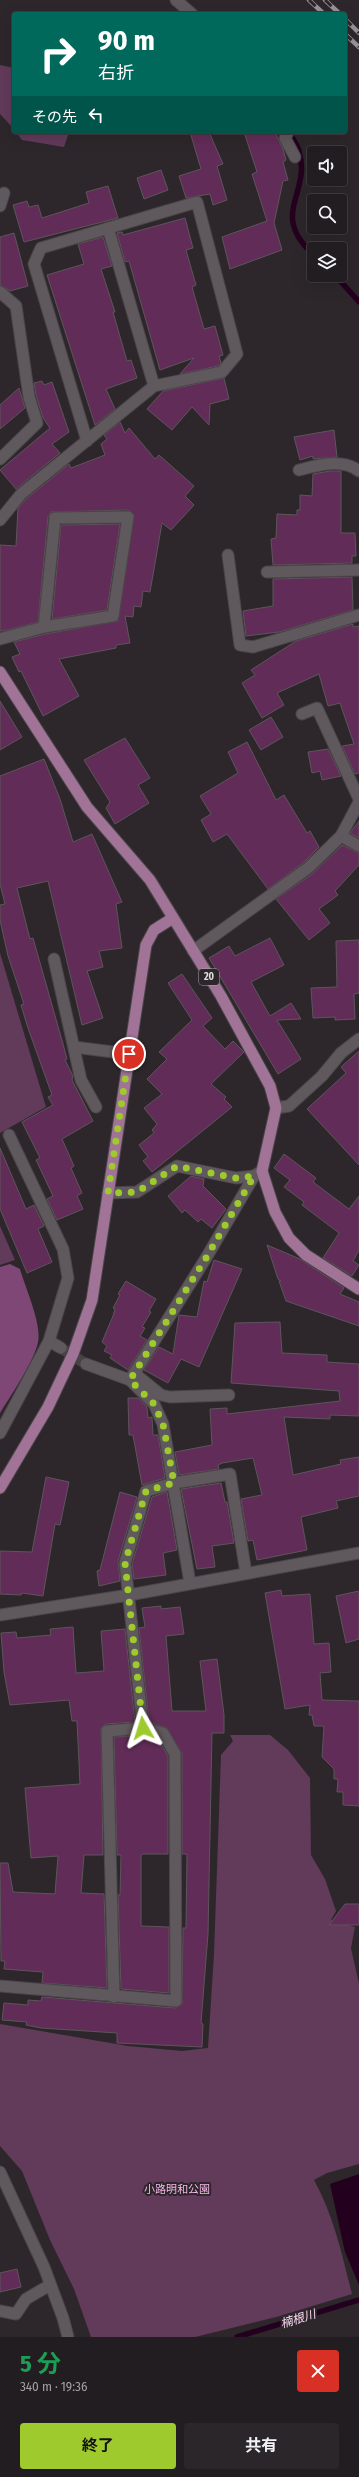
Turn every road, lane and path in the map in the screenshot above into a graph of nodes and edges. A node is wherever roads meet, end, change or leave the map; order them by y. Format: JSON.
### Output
{"nodes":[{"id":1,"x":176,"y":0,"type":"edge"},
{"id":2,"x":190,"y":12,"type":"edge"},
{"id":3,"x":287,"y":134,"type":"edge"},
{"id":4,"x":295,"y":157,"type":"dead end"},
{"id":5,"x":4,"y":193,"type":"dead end"},
{"id":6,"x":0,"y":206,"type":"edge"},
{"id":7,"x":108,"y":228,"type":"junction"},
{"id":8,"x":0,"y":292,"type":"edge"},
{"id":9,"x":154,"y":386,"type":"junction"},
{"id":10,"x":87,"y":441,"type":"junction"},
{"id":11,"x":0,"y":459,"type":"edge"},
{"id":12,"x":299,"y":470,"type":"dead end"},
{"id":13,"x":359,"y":471,"type":"edge"},
{"id":14,"x":0,"y":520,"type":"edge"},
{"id":15,"x":228,"y":555,"type":"dead end"},
{"id":16,"x":359,"y":570,"type":"edge"},
{"id":17,"x":267,"y":572,"type":"dead end"},
{"id":18,"x":359,"y":615,"type":"edge"},
{"id":19,"x":44,"y":627,"type":"junction"},
{"id":20,"x":0,"y":639,"type":"edge"},
{"id":21,"x":0,"y":672,"type":"edge"},
{"id":22,"x":302,"y":714,"type":"dead end"},
{"id":23,"x":359,"y":799,"type":"edge"},
{"id":24,"x":359,"y":802,"type":"edge"},
{"id":25,"x":340,"y":836,"type":"junction"},
{"id":26,"x":359,"y":846,"type":"edge"},
{"id":27,"x":173,"y":918,"type":"junction"},
{"id":28,"x":193,"y":951,"type":"junction"},
{"id":29,"x":54,"y":958,"type":"dead end"},
{"id":30,"x":359,"y":1039,"type":"edge"},
{"id":31,"x":74,"y":1047,"type":"junction"},
{"id":32,"x":129,"y":1054,"type":"junction"},
{"id":33,"x":96,"y":1107,"type":"dead end"},
{"id":34,"x":276,"y":1108,"type":"junction"},
{"id":35,"x":9,"y":1135,"type":"dead end"},
{"id":36,"x":258,"y":1173,"type":"junction"},
{"id":37,"x":108,"y":1193,"type":"junction"},
{"id":38,"x":359,"y":1288,"type":"edge"},
{"id":39,"x":49,"y":1341,"type":"junction"},
{"id":40,"x":61,"y":1348,"type":"tunnel mouth"},
{"id":41,"x":86,"y":1364,"type":"tunnel mouth"},
{"id":42,"x":132,"y":1376,"type":"junction"},
{"id":43,"x":230,"y":1395,"type":"dead end"},
{"id":44,"x":0,"y":1433,"type":"edge"},
{"id":45,"x":174,"y":1483,"type":"junction"},
{"id":46,"x":0,"y":1488,"type":"edge"},
{"id":47,"x":359,"y":1553,"type":"edge"},
{"id":48,"x":246,"y":1573,"type":"junction"},
{"id":49,"x":190,"y":1583,"type":"junction"},
{"id":50,"x":129,"y":1594,"type":"junction"},
{"id":51,"x":0,"y":1615,"type":"edge"},
{"id":52,"x":143,"y":1728,"type":"junction"},
{"id":53,"x":0,"y":1986,"type":"edge"},
{"id":54,"x":114,"y":1997,"type":"junction"},
{"id":55,"x":0,"y":2172,"type":"edge"},
{"id":56,"x":50,"y":2284,"type":"junction"},
{"id":57,"x":0,"y":2311,"type":"edge"},
{"id":58,"x":68,"y":2337,"type":"edge"}],
"edges":[{"from":1,"to":2,"type":"street"},
{"from":3,"to":4,"type":"street"},
{"from":5,"to":6,"type":"street"},
{"from":7,"to":9,"type":"street"},
{"from":7,"to":9,"type":"street"},
{"from":7,"to":10,"type":"street"},
{"from":8,"to":11,"type":"street"},
{"from":9,"to":10,"type":"street"},
{"from":10,"to":14,"type":"street"},
{"from":12,"to":13,"type":"street"},
{"from":15,"to":18,"type":"street"},
{"from":16,"to":17,"type":"street"},
{"from":19,"to":19,"type":"street"},
{"from":19,"to":20,"type":"street"},
{"from":21,"to":27,"type":"main road","number":"20"},
{"from":22,"to":23,"type":"street"},
{"from":24,"to":25,"type":"street"},
{"from":25,"to":26,"type":"street"},
{"from":25,"to":28,"type":"street"},
{"from":27,"to":28,"type":"main road","number":"20"},
{"from":27,"to":32,"type":"main road"},
{"from":28,"to":34,"type":"main road","number":"20"},
{"from":29,"to":31,"type":"street"},
{"from":30,"to":34,"type":"street"},
{"from":31,"to":32,"type":"street"},
{"from":31,"to":33,"type":"street"},
{"from":32,"to":37,"type":"main road"},
{"from":34,"to":36,"type":"main road","number":"20"},
{"from":35,"to":39,"type":"street"},
{"from":36,"to":37,"type":"street"},
{"from":36,"to":38,"type":"main road"},
{"from":36,"to":42,"type":"street"},
{"from":37,"to":46,"type":"main road"},
{"from":39,"to":40,"type":"street"},
{"from":39,"to":44,"type":"street"},
{"from":41,"to":42,"type":"street"},
{"from":42,"to":43,"type":"street"},
{"from":42,"to":45,"type":"street"},
{"from":45,"to":48,"type":"street"},
{"from":45,"to":49,"type":"street"},
{"from":45,"to":50,"type":"street"},
{"from":47,"to":48,"type":"street"},
{"from":48,"to":49,"type":"street"},
{"from":49,"to":50,"type":"street"},
{"from":50,"to":51,"type":"street"},
{"from":50,"to":52,"type":"street"},
{"from":52,"to":54,"type":"street"},
{"from":52,"to":54,"type":"street"},
{"from":53,"to":54,"type":"street"},
{"from":55,"to":56,"type":"street"},
{"from":56,"to":57,"type":"street"},
{"from":56,"to":58,"type":"street"}]}
